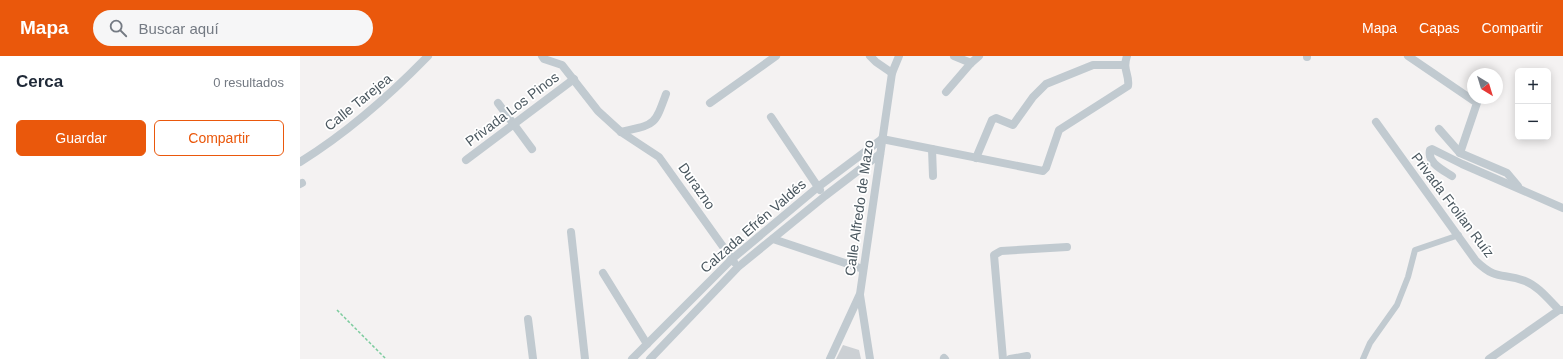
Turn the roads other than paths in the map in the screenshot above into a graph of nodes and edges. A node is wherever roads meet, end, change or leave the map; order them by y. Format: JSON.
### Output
{"nodes":[{"id":1,"x":428,"y":56,"type":"edge"},
{"id":2,"x":542,"y":56,"type":"edge"},
{"id":3,"x":776,"y":56,"type":"edge"},
{"id":4,"x":870,"y":56,"type":"edge"},
{"id":5,"x":899,"y":56,"type":"edge"},
{"id":6,"x":954,"y":56,"type":"edge"},
{"id":7,"x":979,"y":56,"type":"edge"},
{"id":8,"x":1127,"y":56,"type":"edge"},
{"id":9,"x":1408,"y":56,"type":"edge"},
{"id":10,"x":971,"y":63,"type":"junction"},
{"id":11,"x":1124,"y":65,"type":"junction"},
{"id":12,"x":892,"y":73,"type":"junction"},
{"id":13,"x":574,"y":79,"type":"junction"},
{"id":14,"x":946,"y":92,"type":"dead end"},
{"id":15,"x":666,"y":94,"type":"dead end"},
{"id":16,"x":498,"y":103,"type":"dead end"},
{"id":17,"x":710,"y":103,"type":"dead end"},
{"id":18,"x":771,"y":117,"type":"dead end"},
{"id":19,"x":1376,"y":122,"type":"dead end"},
{"id":20,"x":514,"y":125,"type":"junction"},
{"id":21,"x":1439,"y":129,"type":"dead end"},
{"id":22,"x":621,"y":132,"type":"junction"},
{"id":23,"x":882,"y":139,"type":"junction"},
{"id":24,"x":532,"y":148,"type":"dead end"},
{"id":25,"x":932,"y":149,"type":"junction"},
{"id":26,"x":1460,"y":153,"type":"junction"},
{"id":27,"x":880,"y":154,"type":"junction"},
{"id":28,"x":976,"y":158,"type":"junction"},
{"id":29,"x":466,"y":160,"type":"dead end"},
{"id":30,"x":300,"y":162,"type":"edge"},
{"id":31,"x":933,"y":176,"type":"dead end"},
{"id":32,"x":1452,"y":176,"type":"dead end"},
{"id":33,"x":818,"y":187,"type":"junction"},
{"id":34,"x":1520,"y":189,"type":"junction"},
{"id":35,"x":825,"y":196,"type":"junction"},
{"id":36,"x":1563,"y":208,"type":"edge"},
{"id":37,"x":571,"y":232,"type":"dead end"},
{"id":38,"x":1459,"y":235,"type":"junction"},
{"id":39,"x":773,"y":239,"type":"junction"},
{"id":40,"x":1068,"y":247,"type":"dead end"},
{"id":41,"x":732,"y":258,"type":"junction"},
{"id":42,"x":738,"y":268,"type":"junction"},
{"id":43,"x":863,"y":269,"type":"junction"},
{"id":44,"x":603,"y":273,"type":"dead end"},
{"id":45,"x":860,"y":294,"type":"junction"},
{"id":46,"x":1561,"y":310,"type":"edge"},
{"id":47,"x":528,"y":319,"type":"dead end"},
{"id":48,"x":666,"y":325,"type":"junction"},
{"id":49,"x":675,"y":333,"type":"junction"},
{"id":50,"x":647,"y":344,"type":"junction"},
{"id":51,"x":1027,"y":356,"type":"dead end"},
{"id":52,"x":533,"y":359,"type":"edge"},
{"id":53,"x":585,"y":359,"type":"edge"},
{"id":54,"x":632,"y":359,"type":"edge"},
{"id":55,"x":650,"y":359,"type":"edge"},
{"id":56,"x":830,"y":359,"type":"edge"},
{"id":57,"x":870,"y":359,"type":"edge"},
{"id":58,"x":1003,"y":359,"type":"edge"},
{"id":59,"x":1010,"y":359,"type":"edge"},
{"id":60,"x":1014,"y":359,"type":"edge"},
{"id":61,"x":1363,"y":359,"type":"edge"},
{"id":62,"x":1489,"y":359,"type":"edge"}],
"edges":[{"from":1,"to":30,"type":"street","name":"Calle Tarejea"},
{"from":2,"to":13,"type":"street","name":"Durazno"},
{"from":3,"to":17,"type":"street"},
{"from":4,"to":12,"type":"street"},
{"from":5,"to":12,"type":"street","name":"Calle Alfredo de Mazo"},
{"from":6,"to":10,"type":"street"},
{"from":7,"to":10,"type":"street"},
{"from":8,"to":11,"type":"street"},
{"from":9,"to":26,"type":"street"},
{"from":10,"to":14,"type":"street"},
{"from":11,"to":28,"type":"street"},
{"from":11,"to":28,"type":"street"},
{"from":12,"to":23,"type":"street","name":"Calle Alfredo de Mazo"},
{"from":13,"to":20,"type":"street","name":"Privada Los Pinos"},
{"from":13,"to":22,"type":"street","name":"Durazno"},
{"from":15,"to":22,"type":"street"},
{"from":16,"to":20,"type":"street"},
{"from":18,"to":33,"type":"street"},
{"from":19,"to":38,"type":"street","name":"Privada Froilan Ruíz"},
{"from":20,"to":24,"type":"street"},
{"from":20,"to":29,"type":"street","name":"Privada Los Pinos"},
{"from":21,"to":26,"type":"street"},
{"from":22,"to":41,"type":"street","name":"Durazno"},
{"from":23,"to":25,"type":"street"},
{"from":23,"to":27,"type":"street","name":"Calle Alfredo de Mazo"},
{"from":23,"to":33,"type":"street","name":"Calzada Efrén Valdés"},
{"from":25,"to":28,"type":"street"},
{"from":25,"to":31,"type":"street"},
{"from":26,"to":34,"type":"street"},
{"from":27,"to":35,"type":"street","name":"Calzada Efrén Valdés"},
{"from":27,"to":43,"type":"street","name":"Calle Alfredo de Mazo"},
{"from":32,"to":34,"type":"street"},
{"from":33,"to":35,"type":"street"},
{"from":33,"to":41,"type":"street","name":"Calzada Efrén Valdés"},
{"from":34,"to":36,"type":"street"},
{"from":35,"to":39,"type":"street","name":"Calzada Efrén Valdés"},
{"from":37,"to":53,"type":"street"},
{"from":38,"to":46,"type":"street","name":"Privada Froilan Ruíz"},
{"from":38,"to":61,"type":"street"},
{"from":39,"to":42,"type":"street","name":"Calzada Efrén Valdés"},
{"from":39,"to":43,"type":"street"},
{"from":40,"to":58,"type":"street"},
{"from":41,"to":42,"type":"street","name":"Durazno"},
{"from":41,"to":48,"type":"street","name":"Calzada Efrén Valdés"},
{"from":42,"to":49,"type":"street","name":"Calzada Efrén Valdés"},
{"from":43,"to":45,"type":"street","name":"Calle Alfredo de Mazo"},
{"from":44,"to":50,"type":"street"},
{"from":45,"to":56,"type":"street","name":"Calle Alfredo de Mazo"},
{"from":45,"to":57,"type":"street"},
{"from":46,"to":62,"type":"street"},
{"from":47,"to":52,"type":"street"},
{"from":48,"to":49,"type":"street"},
{"from":48,"to":50,"type":"street","name":"Calzada Efrén Valdés"},
{"from":49,"to":55,"type":"street","name":"Calzada Efrén Valdés"},
{"from":50,"to":54,"type":"street","name":"Calzada Efrén Valdés"},
{"from":51,"to":60,"type":"street"},
{"from":59,"to":60,"type":"street"}]}
